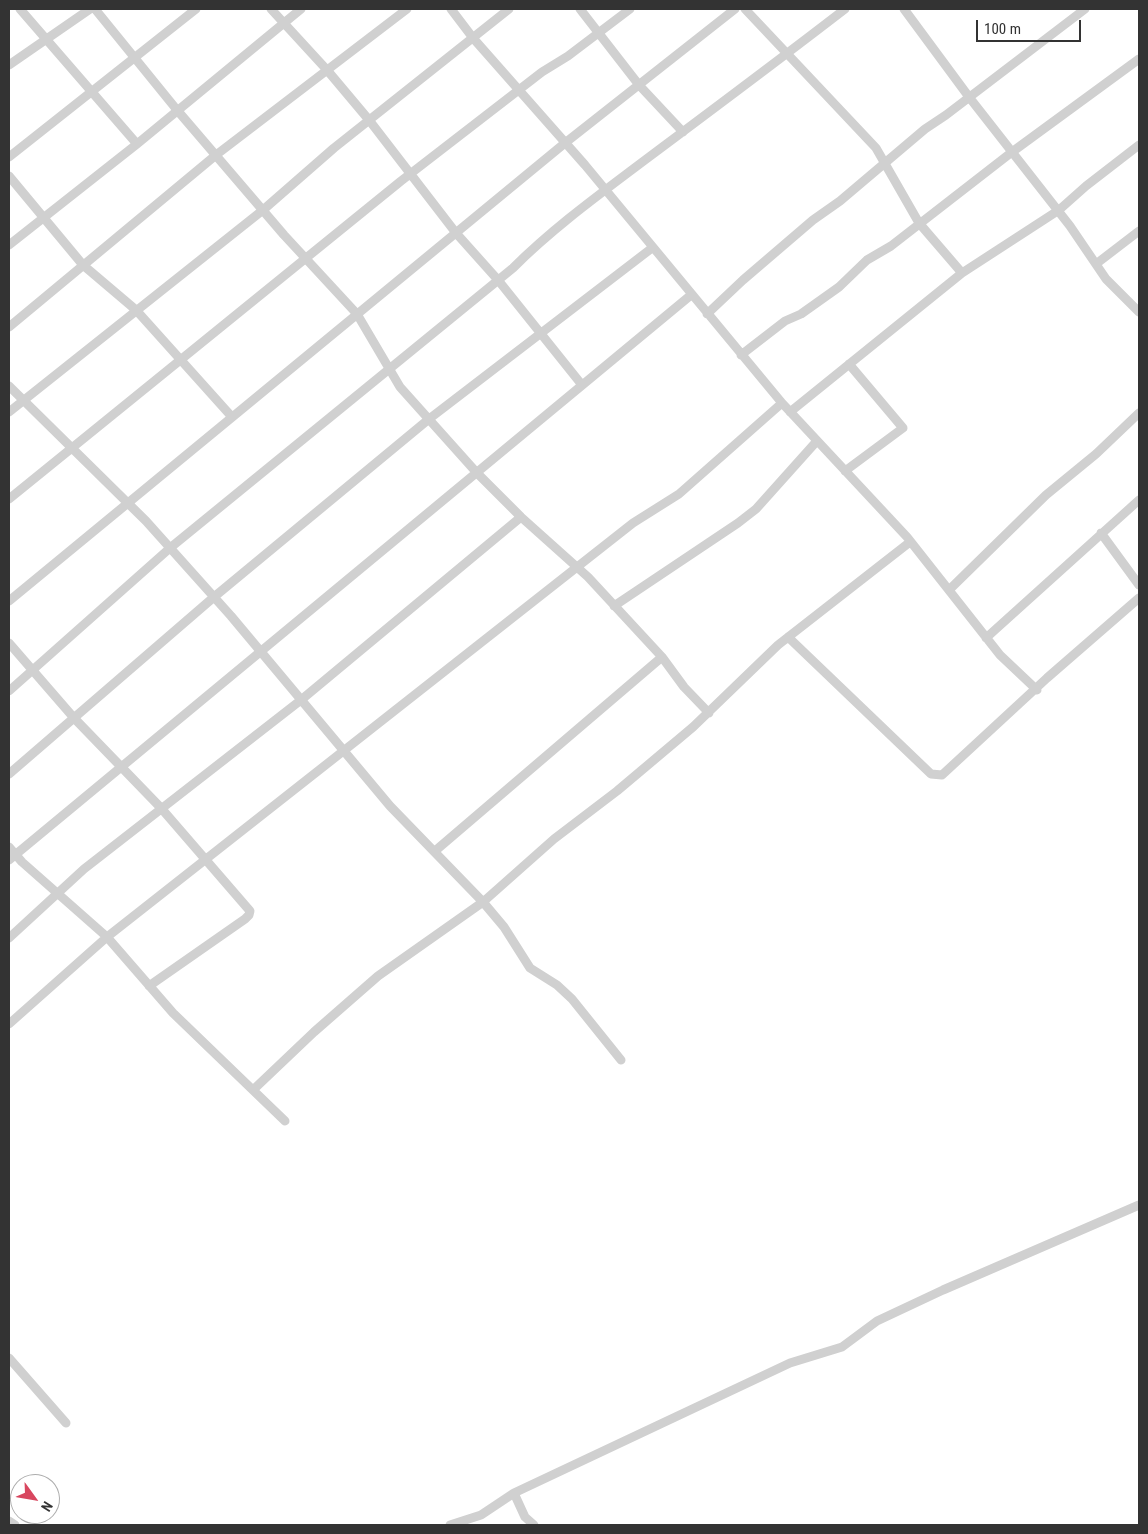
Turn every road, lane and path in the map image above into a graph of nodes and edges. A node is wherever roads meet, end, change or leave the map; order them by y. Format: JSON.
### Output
{"nodes":[{"id":1,"x":20,"y":9,"type":"edge"},
{"id":2,"x":90,"y":9,"type":"edge"},
{"id":3,"x":95,"y":9,"type":"edge"},
{"id":4,"x":196,"y":9,"type":"edge"},
{"id":5,"x":271,"y":9,"type":"edge"},
{"id":6,"x":301,"y":9,"type":"edge"},
{"id":7,"x":407,"y":9,"type":"edge"},
{"id":8,"x":451,"y":9,"type":"edge"},
{"id":9,"x":509,"y":9,"type":"edge"},
{"id":10,"x":580,"y":9,"type":"edge"},
{"id":11,"x":630,"y":9,"type":"edge"},
{"id":12,"x":735,"y":9,"type":"edge"},
{"id":13,"x":745,"y":9,"type":"edge"},
{"id":14,"x":845,"y":9,"type":"edge"},
{"id":15,"x":904,"y":9,"type":"edge"},
{"id":16,"x":1085,"y":9,"type":"edge"},
{"id":17,"x":283,"y":24,"type":"junction"},
{"id":18,"x":599,"y":33,"type":"junction"},
{"id":19,"x":46,"y":38,"type":"junction"},
{"id":20,"x":473,"y":38,"type":"junction"},
{"id":21,"x":787,"y":54,"type":"junction"},
{"id":22,"x":134,"y":58,"type":"junction"},
{"id":23,"x":1139,"y":60,"type":"edge"},
{"id":24,"x":9,"y":65,"type":"edge"},
{"id":25,"x":327,"y":70,"type":"junction"},
{"id":26,"x":639,"y":85,"type":"junction"},
{"id":27,"x":519,"y":90,"type":"junction"},
{"id":28,"x":92,"y":92,"type":"junction"},
{"id":29,"x":968,"y":97,"type":"junction"},
{"id":30,"x":177,"y":110,"type":"junction"},
{"id":31,"x":369,"y":120,"type":"junction"},
{"id":32,"x":683,"y":132,"type":"junction"},
{"id":33,"x":565,"y":143,"type":"junction"},
{"id":34,"x":137,"y":144,"type":"junction"},
{"id":35,"x":1139,"y":145,"type":"edge"},
{"id":36,"x":1012,"y":152,"type":"junction"},
{"id":37,"x":216,"y":154,"type":"junction"},
{"id":38,"x":9,"y":158,"type":"edge"},
{"id":39,"x":885,"y":163,"type":"junction"},
{"id":40,"x":411,"y":173,"type":"junction"},
{"id":41,"x":9,"y":176,"type":"edge"},
{"id":42,"x":605,"y":190,"type":"junction"},
{"id":43,"x":263,"y":210,"type":"junction"},
{"id":44,"x":1059,"y":210,"type":"junction"},
{"id":45,"x":45,"y":218,"type":"junction"},
{"id":46,"x":919,"y":223,"type":"junction"},
{"id":47,"x":1139,"y":231,"type":"edge"},
{"id":48,"x":456,"y":233,"type":"junction"},
{"id":49,"x":9,"y":245,"type":"edge"},
{"id":50,"x":652,"y":248,"type":"junction"},
{"id":51,"x":306,"y":259,"type":"junction"},
{"id":52,"x":1096,"y":264,"type":"junction"},
{"id":53,"x":83,"y":265,"type":"junction"},
{"id":54,"x":962,"y":273,"type":"junction"},
{"id":55,"x":498,"y":280,"type":"junction"},
{"id":56,"x":691,"y":295,"type":"junction"},
{"id":57,"x":136,"y":310,"type":"junction"},
{"id":58,"x":1139,"y":312,"type":"edge"},
{"id":59,"x":357,"y":314,"type":"junction"},
{"id":60,"x":707,"y":314,"type":"junction"},
{"id":61,"x":9,"y":327,"type":"edge"},
{"id":62,"x":540,"y":333,"type":"junction"},
{"id":63,"x":741,"y":355,"type":"junction"},
{"id":64,"x":181,"y":359,"type":"junction"},
{"id":65,"x":849,"y":364,"type":"junction"},
{"id":66,"x":390,"y":369,"type":"junction"},
{"id":67,"x":582,"y":385,"type":"junction"},
{"id":68,"x":9,"y":386,"type":"edge"},
{"id":69,"x":22,"y":400,"type":"junction"},
{"id":70,"x":782,"y":403,"type":"junction"},
{"id":71,"x":9,"y":412,"type":"edge"},
{"id":72,"x":790,"y":412,"type":"junction"},
{"id":73,"x":1139,"y":413,"type":"edge"},
{"id":74,"x":232,"y":417,"type":"junction"},
{"id":75,"x":429,"y":419,"type":"junction"},
{"id":76,"x":816,"y":442,"type":"junction"},
{"id":77,"x":70,"y":447,"type":"junction"},
{"id":78,"x":845,"y":471,"type":"junction"},
{"id":79,"x":477,"y":473,"type":"junction"},
{"id":80,"x":9,"y":499,"type":"edge"},
{"id":81,"x":1139,"y":500,"type":"edge"},
{"id":82,"x":128,"y":503,"type":"junction"},
{"id":83,"x":521,"y":517,"type":"junction"},
{"id":84,"x":1101,"y":533,"type":"junction"},
{"id":85,"x":910,"y":542,"type":"junction"},
{"id":86,"x":170,"y":548,"type":"junction"},
{"id":87,"x":579,"y":568,"type":"junction"},
{"id":88,"x":1139,"y":585,"type":"edge"},
{"id":89,"x":949,"y":590,"type":"junction"},
{"id":90,"x":214,"y":597,"type":"junction"},
{"id":91,"x":1139,"y":598,"type":"edge"},
{"id":92,"x":9,"y":601,"type":"edge"},
{"id":93,"x":614,"y":606,"type":"junction"},
{"id":94,"x":788,"y":637,"type":"junction"},
{"id":95,"x":986,"y":638,"type":"junction"},
{"id":96,"x":9,"y":643,"type":"edge"},
{"id":97,"x":260,"y":652,"type":"junction"},
{"id":98,"x":662,"y":657,"type":"junction"},
{"id":99,"x":32,"y":670,"type":"junction"},
{"id":100,"x":1037,"y":690,"type":"junction"},
{"id":101,"x":9,"y":691,"type":"edge"},
{"id":102,"x":301,"y":700,"type":"junction"},
{"id":103,"x":709,"y":713,"type":"junction"},
{"id":104,"x":74,"y":718,"type":"junction"},
{"id":105,"x":344,"y":752,"type":"junction"},
{"id":106,"x":121,"y":768,"type":"junction"},
{"id":107,"x":9,"y":774,"type":"edge"},
{"id":108,"x":161,"y":808,"type":"junction"},
{"id":109,"x":9,"y":847,"type":"edge"},
{"id":110,"x":435,"y":852,"type":"junction"},
{"id":111,"x":12,"y":857,"type":"edge"},
{"id":112,"x":205,"y":860,"type":"junction"},
{"id":113,"x":57,"y":893,"type":"junction"},
{"id":114,"x":482,"y":902,"type":"junction"},
{"id":115,"x":107,"y":937,"type":"junction"},
{"id":116,"x":9,"y":938,"type":"edge"},
{"id":117,"x":150,"y":986,"type":"junction"},
{"id":118,"x":9,"y":1024,"type":"edge"},
{"id":119,"x":621,"y":1060,"type":"dead end"},
{"id":120,"x":253,"y":1090,"type":"junction"},
{"id":121,"x":285,"y":1121,"type":"dead end"},
{"id":122,"x":1139,"y":1205,"type":"edge"},
{"id":123,"x":9,"y":1358,"type":"edge"},
{"id":124,"x":66,"y":1423,"type":"dead end"},
{"id":125,"x":514,"y":1493,"type":"junction"},
{"id":126,"x":9,"y":1521,"type":"edge"},
{"id":127,"x":15,"y":1525,"type":"edge"},
{"id":128,"x":450,"y":1525,"type":"edge"},
{"id":129,"x":534,"y":1525,"type":"edge"}],
"edges":[{"from":1,"to":19,"type":"street"},
{"from":2,"to":19,"type":"street"},
{"from":3,"to":22,"type":"street"},
{"from":4,"to":22,"type":"street"},
{"from":5,"to":17,"type":"street"},
{"from":6,"to":17,"type":"street"},
{"from":7,"to":25,"type":"street"},
{"from":8,"to":20,"type":"street"},
{"from":9,"to":20,"type":"street"},
{"from":10,"to":18,"type":"street"},
{"from":11,"to":18,"type":"street"},
{"from":12,"to":26,"type":"street"},
{"from":13,"to":21,"type":"street"},
{"from":14,"to":21,"type":"street"},
{"from":15,"to":29,"type":"street"},
{"from":16,"to":29,"type":"street"},
{"from":17,"to":25,"type":"street"},
{"from":17,"to":30,"type":"street"},
{"from":18,"to":26,"type":"street"},
{"from":18,"to":27,"type":"street"},
{"from":19,"to":24,"type":"street"},
{"from":19,"to":28,"type":"street"},
{"from":20,"to":27,"type":"street"},
{"from":20,"to":31,"type":"street"},
{"from":21,"to":32,"type":"street"},
{"from":21,"to":39,"type":"street"},
{"from":22,"to":28,"type":"street"},
{"from":22,"to":30,"type":"street"},
{"from":23,"to":36,"type":"street"},
{"from":25,"to":31,"type":"street"},
{"from":25,"to":37,"type":"street"},
{"from":26,"to":32,"type":"street"},
{"from":26,"to":33,"type":"street"},
{"from":27,"to":33,"type":"street"},
{"from":27,"to":40,"type":"street"},
{"from":28,"to":34,"type":"street"},
{"from":28,"to":38,"type":"street"},
{"from":29,"to":36,"type":"street"},
{"from":29,"to":39,"type":"street"},
{"from":30,"to":34,"type":"street"},
{"from":30,"to":37,"type":"street"},
{"from":31,"to":40,"type":"street"},
{"from":31,"to":43,"type":"street"},
{"from":32,"to":42,"type":"street"},
{"from":33,"to":42,"type":"street"},
{"from":33,"to":48,"type":"street"},
{"from":34,"to":45,"type":"street"},
{"from":35,"to":44,"type":"street"},
{"from":36,"to":44,"type":"street"},
{"from":36,"to":46,"type":"street"},
{"from":37,"to":43,"type":"street"},
{"from":37,"to":53,"type":"street"},
{"from":39,"to":46,"type":"street"},
{"from":39,"to":60,"type":"street"},
{"from":40,"to":48,"type":"street"},
{"from":40,"to":51,"type":"street"},
{"from":41,"to":45,"type":"street"},
{"from":42,"to":50,"type":"street"},
{"from":42,"to":55,"type":"street"},
{"from":43,"to":51,"type":"street"},
{"from":43,"to":57,"type":"street"},
{"from":44,"to":52,"type":"street"},
{"from":44,"to":54,"type":"street"},
{"from":45,"to":49,"type":"street"},
{"from":45,"to":53,"type":"street"},
{"from":46,"to":54,"type":"street"},
{"from":46,"to":63,"type":"street"},
{"from":47,"to":52,"type":"street"},
{"from":48,"to":55,"type":"street"},
{"from":48,"to":59,"type":"street"},
{"from":50,"to":56,"type":"street"},
{"from":50,"to":62,"type":"street"},
{"from":51,"to":59,"type":"street"},
{"from":51,"to":64,"type":"street"},
{"from":52,"to":58,"type":"street"},
{"from":53,"to":57,"type":"street"},
{"from":53,"to":61,"type":"street"},
{"from":54,"to":65,"type":"street"},
{"from":55,"to":62,"type":"street"},
{"from":55,"to":66,"type":"street"},
{"from":56,"to":60,"type":"street"},
{"from":56,"to":67,"type":"street"},
{"from":57,"to":64,"type":"street"},
{"from":57,"to":69,"type":"street"},
{"from":59,"to":66,"type":"street"},
{"from":59,"to":74,"type":"street"},
{"from":60,"to":63,"type":"street"},
{"from":62,"to":67,"type":"street"},
{"from":62,"to":75,"type":"street"},
{"from":63,"to":70,"type":"street"},
{"from":64,"to":74,"type":"street"},
{"from":64,"to":77,"type":"street"},
{"from":65,"to":72,"type":"street"},
{"from":65,"to":78,"type":"street"},
{"from":66,"to":75,"type":"street"},
{"from":66,"to":86,"type":"street"},
{"from":67,"to":79,"type":"street"},
{"from":68,"to":69,"type":"street"},
{"from":69,"to":71,"type":"street"},
{"from":69,"to":77,"type":"street"},
{"from":70,"to":72,"type":"street"},
{"from":70,"to":87,"type":"street"},
{"from":72,"to":76,"type":"street"},
{"from":73,"to":89,"type":"street"},
{"from":74,"to":82,"type":"street"},
{"from":75,"to":79,"type":"street"},
{"from":75,"to":90,"type":"street"},
{"from":76,"to":78,"type":"street"},
{"from":76,"to":93,"type":"street"},
{"from":77,"to":80,"type":"street"},
{"from":77,"to":82,"type":"street"},
{"from":78,"to":85,"type":"street"},
{"from":79,"to":83,"type":"street"},
{"from":79,"to":97,"type":"street"},
{"from":81,"to":84,"type":"street"},
{"from":82,"to":86,"type":"street"},
{"from":82,"to":92,"type":"street"},
{"from":83,"to":87,"type":"street"},
{"from":83,"to":102,"type":"street"},
{"from":84,"to":88,"type":"street"},
{"from":84,"to":95,"type":"street"},
{"from":85,"to":89,"type":"street"},
{"from":85,"to":94,"type":"street"},
{"from":86,"to":90,"type":"street"},
{"from":86,"to":99,"type":"street"},
{"from":87,"to":93,"type":"street"},
{"from":87,"to":105,"type":"street"},
{"from":89,"to":95,"type":"street"},
{"from":90,"to":97,"type":"street"},
{"from":90,"to":104,"type":"street"},
{"from":91,"to":100,"type":"street"},
{"from":93,"to":98,"type":"street"},
{"from":94,"to":100,"type":"street"},
{"from":94,"to":103,"type":"street"},
{"from":95,"to":100,"type":"street"},
{"from":96,"to":99,"type":"street"},
{"from":97,"to":102,"type":"street"},
{"from":97,"to":106,"type":"street"},
{"from":98,"to":103,"type":"street"},
{"from":98,"to":110,"type":"street"},
{"from":99,"to":101,"type":"street"},
{"from":99,"to":104,"type":"street"},
{"from":102,"to":105,"type":"street"},
{"from":102,"to":108,"type":"street"},
{"from":103,"to":114,"type":"street"},
{"from":104,"to":106,"type":"street"},
{"from":104,"to":107,"type":"street"},
{"from":105,"to":110,"type":"street"},
{"from":105,"to":112,"type":"street"},
{"from":106,"to":108,"type":"street"},
{"from":106,"to":111,"type":"street"},
{"from":108,"to":112,"type":"street"},
{"from":108,"to":113,"type":"street"},
{"from":109,"to":111,"type":"street"},
{"from":110,"to":114,"type":"street"},
{"from":111,"to":113,"type":"street"},
{"from":112,"to":115,"type":"street"},
{"from":112,"to":117,"type":"street"},
{"from":113,"to":115,"type":"street"},
{"from":113,"to":116,"type":"street"},
{"from":114,"to":119,"type":"street"},
{"from":114,"to":120,"type":"street"},
{"from":115,"to":117,"type":"street"},
{"from":115,"to":118,"type":"street"},
{"from":117,"to":120,"type":"street"},
{"from":120,"to":121,"type":"street"},
{"from":122,"to":125,"type":"street"},
{"from":123,"to":124,"type":"street"},
{"from":125,"to":128,"type":"street"},
{"from":125,"to":129,"type":"street"},
{"from":126,"to":127,"type":"street"}]}
